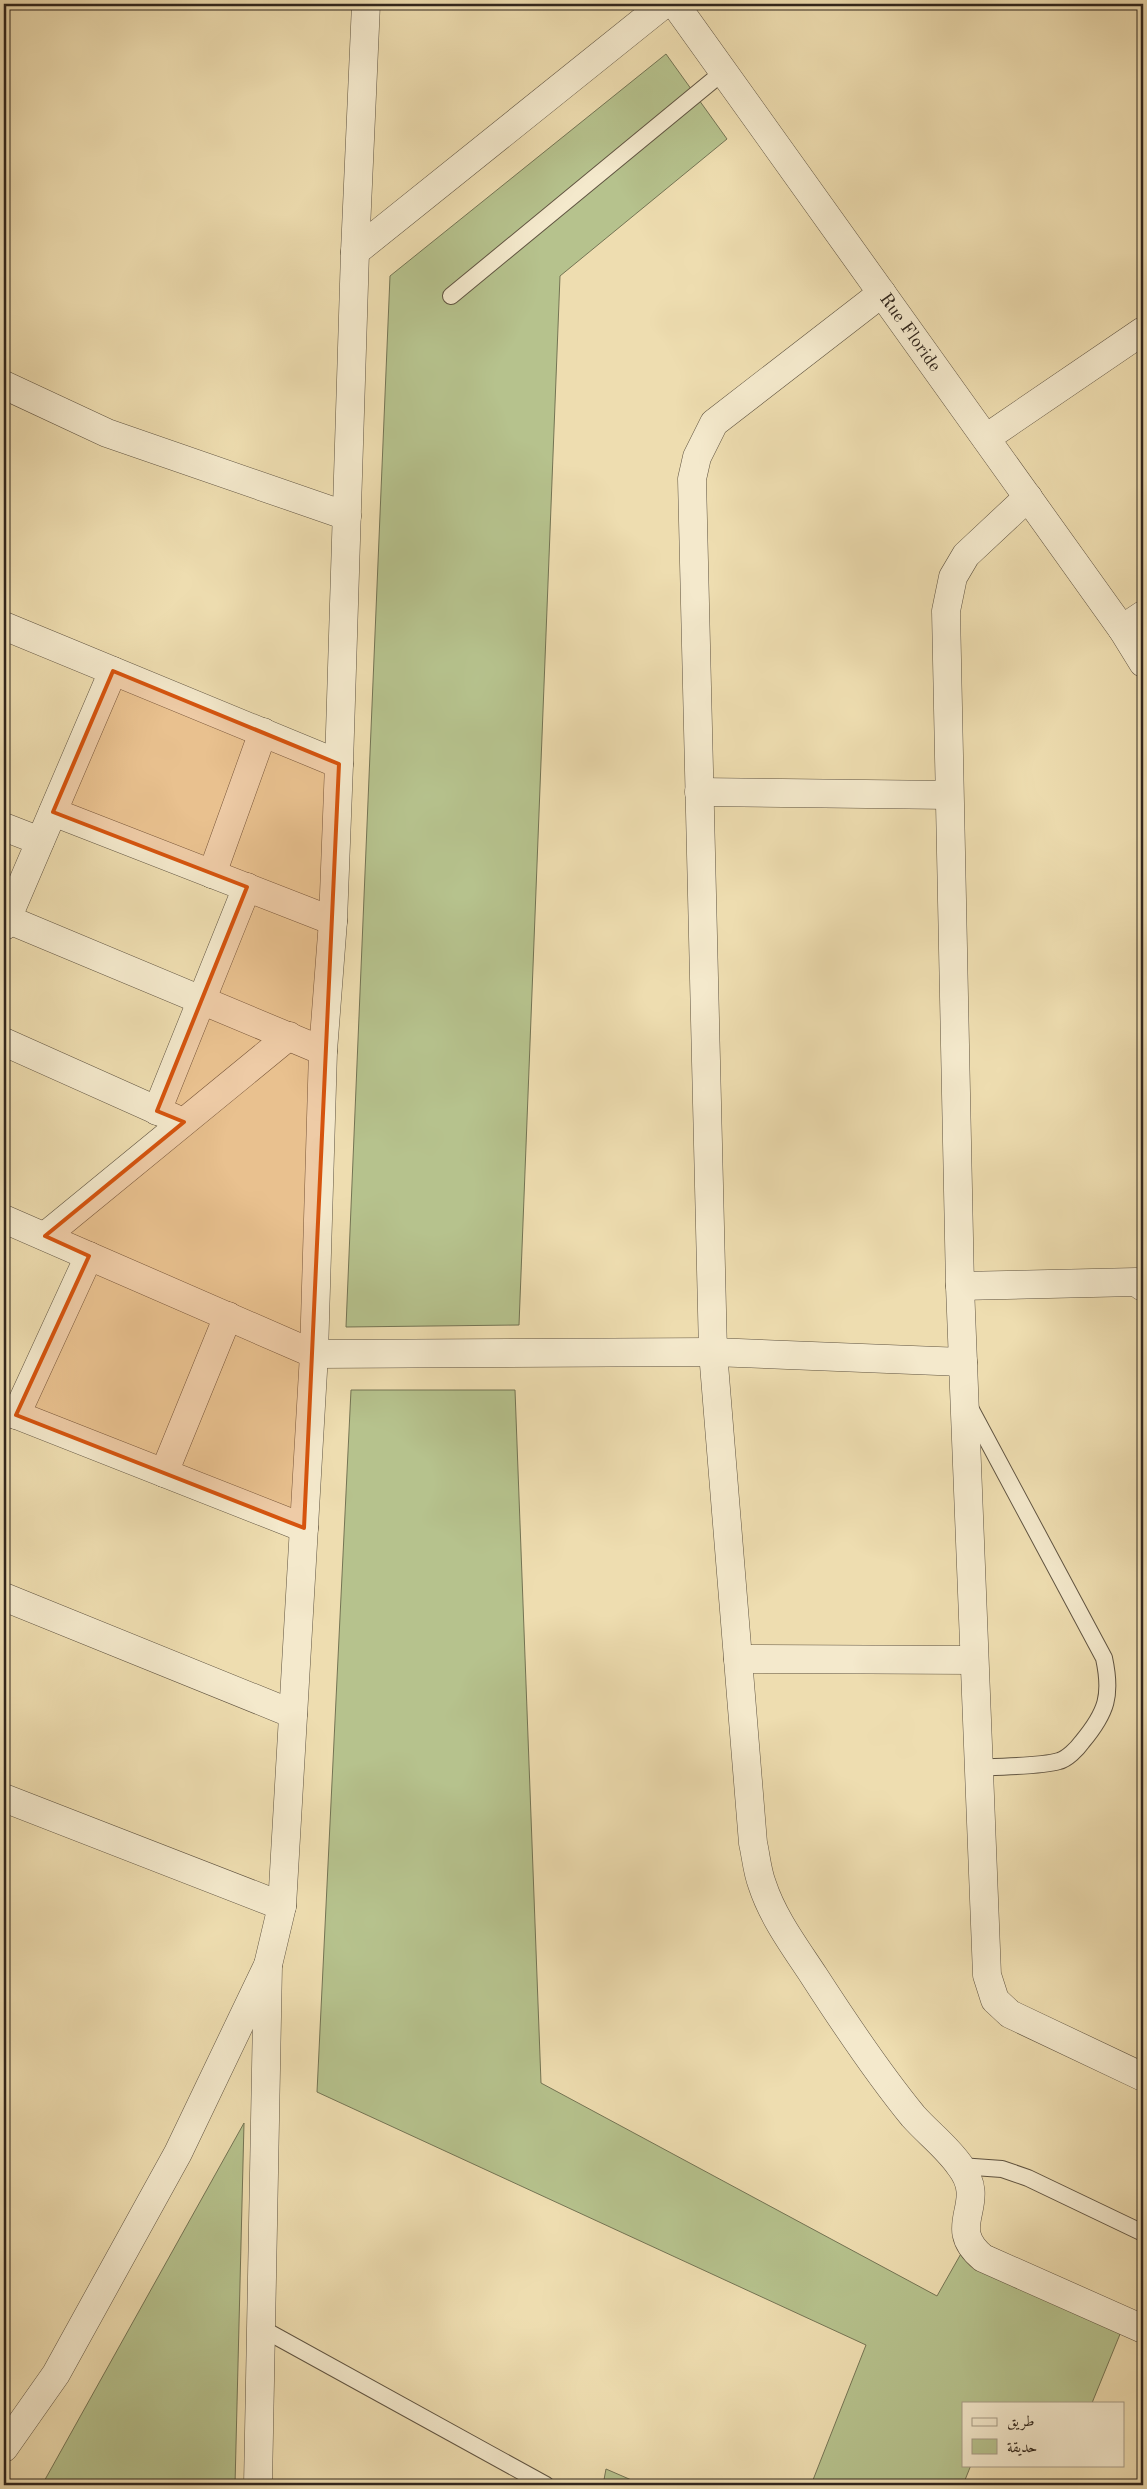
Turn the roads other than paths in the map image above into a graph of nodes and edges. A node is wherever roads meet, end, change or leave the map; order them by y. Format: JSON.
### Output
{"nodes":[{"id":1,"x":366,"y":4,"type":"edge"},
{"id":2,"x":664,"y":4,"type":"edge"},
{"id":3,"x":675,"y":4,"type":"edge"},
{"id":4,"x":723,"y":72,"type":"junction"},
{"id":5,"x":355,"y":252,"type":"junction"},
{"id":6,"x":882,"y":293,"type":"junction"},
{"id":7,"x":451,"y":296,"type":"dead end"},
{"id":8,"x":1143,"y":331,"type":"edge"},
{"id":9,"x":4,"y":385,"type":"edge"},
{"id":10,"x":986,"y":438,"type":"junction"},
{"id":11,"x":1028,"y":497,"type":"junction"},
{"id":12,"x":347,"y":516,"type":"junction"},
{"id":13,"x":1132,"y":622,"type":"edge"},
{"id":14,"x":5,"y":631,"type":"edge"},
{"id":15,"x":1143,"y":663,"type":"edge"},
{"id":16,"x":113,"y":671,"type":"junction"},
{"id":17,"x":263,"y":732,"type":"junction"},
{"id":18,"x":339,"y":764,"type":"junction"},
{"id":19,"x":699,"y":792,"type":"junction"},
{"id":20,"x":949,"y":794,"type":"junction"},
{"id":21,"x":53,"y":812,"type":"junction"},
{"id":22,"x":4,"y":826,"type":"edge"},
{"id":23,"x":40,"y":841,"type":"junction"},
{"id":24,"x":212,"y":874,"type":"junction"},
{"id":25,"x":247,"y":887,"type":"junction"},
{"id":26,"x":332,"y":920,"type":"junction"},
{"id":27,"x":5,"y":923,"type":"edge"},
{"id":28,"x":202,"y":999,"type":"junction"},
{"id":29,"x":289,"y":1036,"type":"junction"},
{"id":30,"x":4,"y":1042,"type":"edge"},
{"id":31,"x":323,"y":1051,"type":"junction"},
{"id":32,"x":157,"y":1111,"type":"junction"},
{"id":33,"x":184,"y":1122,"type":"junction"},
{"id":34,"x":4,"y":1219,"type":"edge"},
{"id":35,"x":45,"y":1236,"type":"junction"},
{"id":36,"x":89,"y":1256,"type":"junction"},
{"id":37,"x":960,"y":1286,"type":"junction"},
{"id":38,"x":1143,"y":1287,"type":"edge"},
{"id":39,"x":228,"y":1316,"type":"junction"},
{"id":40,"x":714,"y":1352,"type":"junction"},
{"id":41,"x":314,"y":1354,"type":"junction"},
{"id":42,"x":963,"y":1362,"type":"junction"},
{"id":43,"x":965,"y":1400,"type":"junction"},
{"id":44,"x":10,"y":1413,"type":"edge"},
{"id":45,"x":164,"y":1473,"type":"junction"},
{"id":46,"x":304,"y":1528,"type":"junction"},
{"id":47,"x":4,"y":1598,"type":"edge"},
{"id":48,"x":738,"y":1659,"type":"junction"},
{"id":49,"x":974,"y":1660,"type":"junction"},
{"id":50,"x":293,"y":1714,"type":"junction"},
{"id":51,"x":978,"y":1768,"type":"junction"},
{"id":52,"x":4,"y":1798,"type":"edge"},
{"id":53,"x":282,"y":1906,"type":"junction"},
{"id":54,"x":268,"y":1965,"type":"junction"},
{"id":55,"x":1143,"y":2077,"type":"edge"},
{"id":56,"x":960,"y":2166,"type":"junction"},
{"id":57,"x":1143,"y":2232,"type":"edge"},
{"id":58,"x":261,"y":2328,"type":"junction"},
{"id":59,"x":1143,"y":2329,"type":"edge"},
{"id":60,"x":4,"y":2448,"type":"edge"},
{"id":61,"x":258,"y":2485,"type":"edge"},
{"id":62,"x":546,"y":2485,"type":"edge"}],
"edges":[{"from":1,"to":5,"type":"street"},
{"from":2,"to":5,"type":"street"},
{"from":3,"to":4,"type":"street","name":"Rue Floride"},
{"from":4,"to":6,"type":"street","name":"Rue Floride"},
{"from":4,"to":7,"type":"lane"},
{"from":5,"to":12,"type":"street"},
{"from":6,"to":10,"type":"street","name":"Rue Floride"},
{"from":6,"to":19,"type":"street"},
{"from":8,"to":10,"type":"street"},
{"from":9,"to":12,"type":"street"},
{"from":10,"to":11,"type":"street","name":"Rue Floride"},
{"from":11,"to":13,"type":"street","name":"Rue Floride"},
{"from":11,"to":20,"type":"street"},
{"from":12,"to":18,"type":"street"},
{"from":13,"to":15,"type":"street","name":"Rue Floride"},
{"from":14,"to":16,"type":"street"},
{"from":16,"to":17,"type":"street"},
{"from":16,"to":21,"type":"street"},
{"from":17,"to":18,"type":"street"},
{"from":17,"to":24,"type":"street"},
{"from":18,"to":26,"type":"street"},
{"from":19,"to":20,"type":"street"},
{"from":19,"to":40,"type":"street"},
{"from":20,"to":37,"type":"street"},
{"from":21,"to":23,"type":"street"},
{"from":21,"to":24,"type":"street"},
{"from":22,"to":23,"type":"street"},
{"from":23,"to":27,"type":"street"},
{"from":24,"to":25,"type":"street"},
{"from":25,"to":26,"type":"street"},
{"from":25,"to":28,"type":"street"},
{"from":26,"to":31,"type":"street"},
{"from":27,"to":28,"type":"street"},
{"from":28,"to":29,"type":"street"},
{"from":28,"to":32,"type":"street"},
{"from":29,"to":31,"type":"street"},
{"from":29,"to":33,"type":"street"},
{"from":30,"to":32,"type":"street"},
{"from":31,"to":41,"type":"street"},
{"from":32,"to":33,"type":"street"},
{"from":33,"to":35,"type":"street"},
{"from":34,"to":35,"type":"street"},
{"from":35,"to":36,"type":"street"},
{"from":36,"to":39,"type":"street"},
{"from":36,"to":44,"type":"street"},
{"from":37,"to":38,"type":"street"},
{"from":37,"to":42,"type":"street"},
{"from":39,"to":41,"type":"street"},
{"from":39,"to":45,"type":"street"},
{"from":40,"to":41,"type":"street"},
{"from":40,"to":42,"type":"street"},
{"from":40,"to":48,"type":"street"},
{"from":41,"to":46,"type":"street"},
{"from":42,"to":43,"type":"street"},
{"from":43,"to":49,"type":"street"},
{"from":43,"to":51,"type":"lane"},
{"from":44,"to":45,"type":"street"},
{"from":45,"to":46,"type":"street"},
{"from":46,"to":50,"type":"street"},
{"from":47,"to":50,"type":"street"},
{"from":48,"to":49,"type":"street"},
{"from":48,"to":56,"type":"street"},
{"from":49,"to":51,"type":"street"},
{"from":50,"to":53,"type":"street"},
{"from":51,"to":55,"type":"street"},
{"from":52,"to":53,"type":"street"},
{"from":53,"to":54,"type":"street"},
{"from":54,"to":58,"type":"street"},
{"from":54,"to":60,"type":"street"},
{"from":56,"to":57,"type":"lane"},
{"from":56,"to":59,"type":"street"},
{"from":58,"to":61,"type":"street"},
{"from":58,"to":62,"type":"lane"}]}
